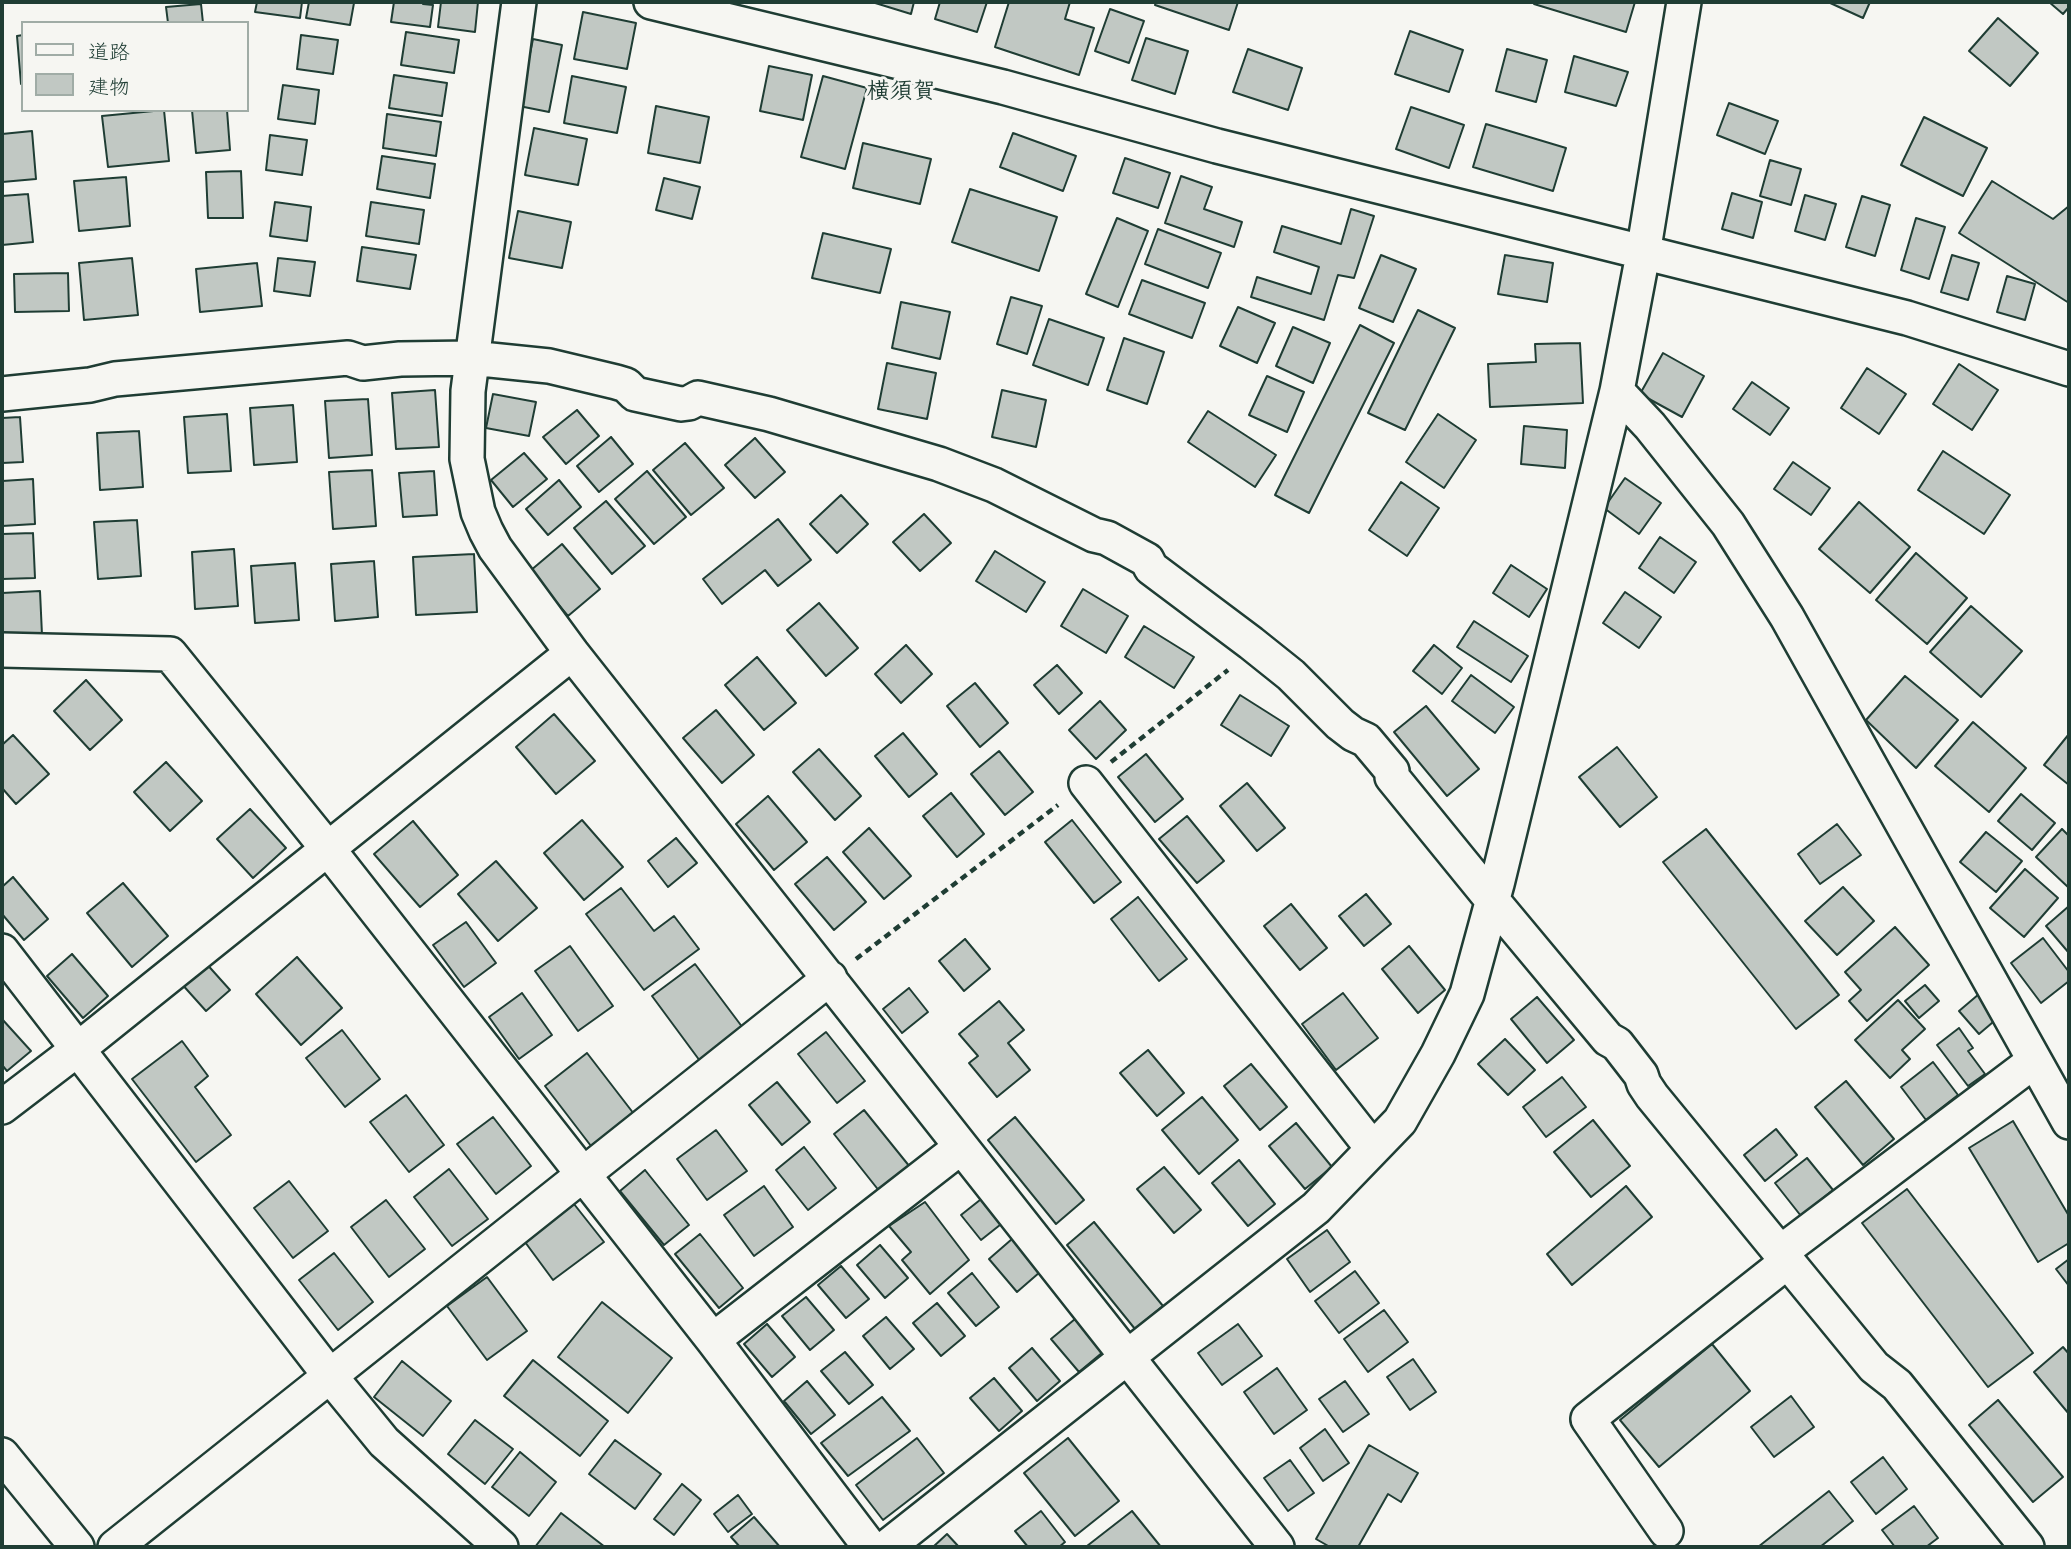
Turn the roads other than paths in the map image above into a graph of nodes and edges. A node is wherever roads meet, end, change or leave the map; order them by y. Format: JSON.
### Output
{"nodes":[{"id":1,"x":519,"y":2,"type":"edge"},
{"id":2,"x":651,"y":2,"type":"edge"},
{"id":3,"x":1684,"y":2,"type":"edge"},
{"id":4,"x":1643,"y":254,"type":"junction"},
{"id":5,"x":471,"y":358,"type":"junction"},
{"id":6,"x":2069,"y":369,"type":"edge"},
{"id":7,"x":1617,"y":391,"type":"junction"},
{"id":8,"x":2,"y":394,"type":"edge"},
{"id":9,"x":2,"y":650,"type":"edge"},
{"id":10,"x":572,"y":653,"type":"junction"},
{"id":11,"x":1086,"y":783,"type":"road end"},
{"id":12,"x":328,"y":849,"type":"junction"},
{"id":13,"x":1493,"y":901,"type":"junction"},
{"id":14,"x":2,"y":951,"type":"edge"},
{"id":15,"x":830,"y":978,"type":"junction"},
{"id":16,"x":78,"y":1049,"type":"junction"},
{"id":17,"x":2034,"y":1061,"type":"junction"},
{"id":18,"x":2,"y":1107,"type":"edge"},
{"id":19,"x":2069,"y":1122,"type":"edge"},
{"id":20,"x":961,"y":1147,"type":"junction"},
{"id":21,"x":1373,"y":1149,"type":"junction"},
{"id":22,"x":583,"y":1175,"type":"junction"},
{"id":23,"x":1784,"y":1256,"type":"junction"},
{"id":24,"x":713,"y":1340,"type":"junction"},
{"id":25,"x":1129,"y":1358,"type":"junction"},
{"id":26,"x":330,"y":1376,"type":"junction"},
{"id":27,"x":2,"y":1455,"type":"edge"},
{"id":28,"x":1664,"y":1542,"type":"edge"},
{"id":29,"x":77,"y":1547,"type":"edge"},
{"id":30,"x":115,"y":1547,"type":"edge"},
{"id":31,"x":501,"y":1547,"type":"edge"},
{"id":32,"x":870,"y":1547,"type":"edge"},
{"id":33,"x":887,"y":1547,"type":"edge"},
{"id":34,"x":1277,"y":1547,"type":"edge"},
{"id":35,"x":2028,"y":1547,"type":"edge"}],
"edges":[{"from":1,"to":5,"type":"street"},
{"from":2,"to":4,"type":"street"},
{"from":3,"to":4,"type":"street"},
{"from":4,"to":6,"type":"street"},
{"from":4,"to":7,"type":"street"},
{"from":5,"to":8,"type":"street"},
{"from":5,"to":10,"type":"street"},
{"from":5,"to":13,"type":"street"},
{"from":7,"to":13,"type":"street"},
{"from":7,"to":17,"type":"street"},
{"from":9,"to":12,"type":"street"},
{"from":10,"to":12,"type":"street"},
{"from":10,"to":15,"type":"street"},
{"from":11,"to":21,"type":"street"},
{"from":12,"to":16,"type":"street"},
{"from":12,"to":22,"type":"street"},
{"from":13,"to":21,"type":"street"},
{"from":13,"to":23,"type":"street"},
{"from":14,"to":16,"type":"street"},
{"from":15,"to":20,"type":"street"},
{"from":15,"to":22,"type":"street"},
{"from":16,"to":18,"type":"street"},
{"from":16,"to":26,"type":"street"},
{"from":17,"to":19,"type":"street"},
{"from":17,"to":23,"type":"street"},
{"from":20,"to":24,"type":"street"},
{"from":20,"to":25,"type":"street"},
{"from":21,"to":25,"type":"street"},
{"from":22,"to":24,"type":"street"},
{"from":22,"to":26,"type":"street"},
{"from":23,"to":28,"type":"street"},
{"from":23,"to":35,"type":"street"},
{"from":24,"to":32,"type":"street"},
{"from":25,"to":33,"type":"street"},
{"from":25,"to":34,"type":"street"},
{"from":26,"to":30,"type":"street"},
{"from":26,"to":31,"type":"street"},
{"from":27,"to":29,"type":"street"}]}
